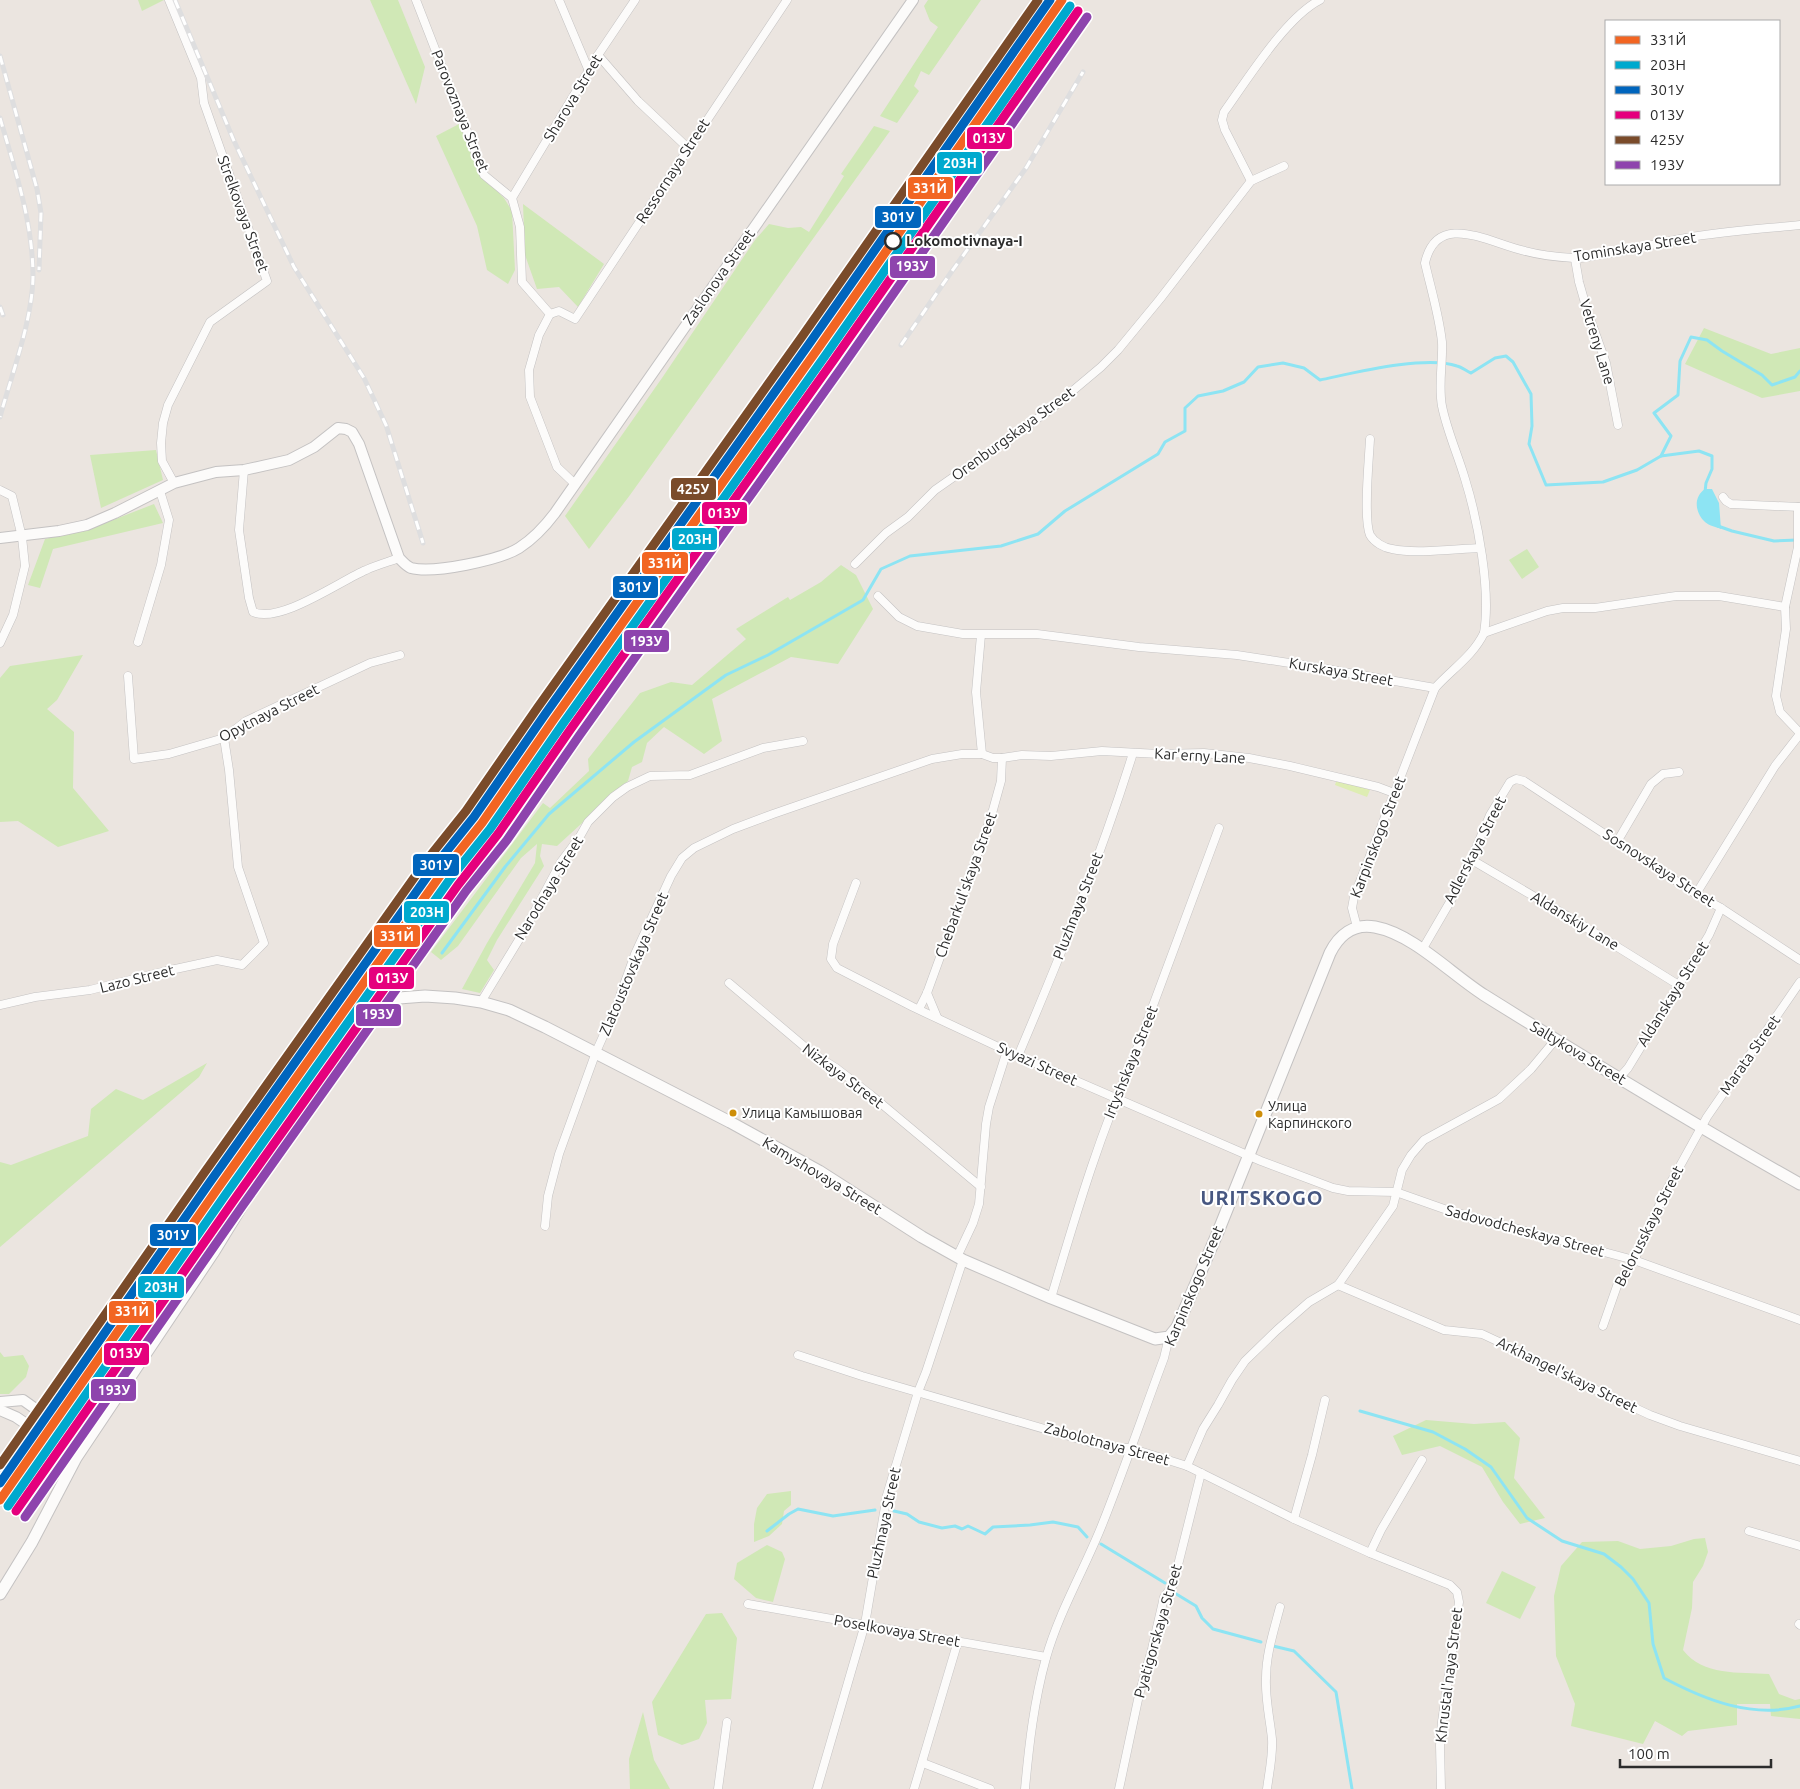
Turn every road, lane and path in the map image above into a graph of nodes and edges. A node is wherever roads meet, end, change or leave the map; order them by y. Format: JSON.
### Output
{"nodes":[{"id":1,"x":169,"y":0,"type":"edge"},
{"id":2,"x":416,"y":0,"type":"edge"},
{"id":3,"x":559,"y":0,"type":"edge"},
{"id":4,"x":634,"y":0,"type":"edge"},
{"id":5,"x":787,"y":0,"type":"edge"},
{"id":6,"x":913,"y":0,"type":"edge"},
{"id":7,"x":1320,"y":0,"type":"edge"},
{"id":8,"x":598,"y":55,"type":"junction"},
{"id":9,"x":589,"y":71,"type":"junction"},
{"id":10,"x":688,"y":148,"type":"junction"},
{"id":11,"x":1284,"y":166,"type":"dead end"},
{"id":12,"x":1252,"y":181,"type":"junction"},
{"id":13,"x":512,"y":198,"type":"junction"},
{"id":14,"x":1800,"y":224,"type":"edge"},
{"id":15,"x":1575,"y":258,"type":"junction"},
{"id":16,"x":550,"y":314,"type":"junction"},
{"id":17,"x":1618,"y":424,"type":"dead end"},
{"id":18,"x":1370,"y":439,"type":"dead end"},
{"id":19,"x":244,"y":470,"type":"junction"},
{"id":20,"x":174,"y":483,"type":"junction"},
{"id":21,"x":575,"y":484,"type":"junction"},
{"id":22,"x":0,"y":490,"type":"edge"},
{"id":23,"x":160,"y":491,"type":"junction"},
{"id":24,"x":1723,"y":498,"type":"dead end"},
{"id":25,"x":1799,"y":507,"type":"edge"},
{"id":26,"x":22,"y":536,"type":"junction"},
{"id":27,"x":0,"y":538,"type":"edge"},
{"id":28,"x":1480,"y":548,"type":"junction"},
{"id":29,"x":399,"y":558,"type":"junction"},
{"id":30,"x":855,"y":564,"type":"dead end"},
{"id":31,"x":878,"y":596,"type":"dead end"},
{"id":32,"x":1785,"y":607,"type":"junction"},
{"id":33,"x":1484,"y":634,"type":"junction"},
{"id":34,"x":982,"y":635,"type":"junction"},
{"id":35,"x":0,"y":642,"type":"edge"},
{"id":36,"x":138,"y":642,"type":"dead end"},
{"id":37,"x":400,"y":656,"type":"dead end"},
{"id":38,"x":128,"y":676,"type":"dead end"},
{"id":39,"x":1435,"y":688,"type":"junction"},
{"id":40,"x":1800,"y":734,"type":"edge"},
{"id":41,"x":224,"y":738,"type":"junction"},
{"id":42,"x":803,"y":741,"type":"dead end"},
{"id":43,"x":982,"y":754,"type":"junction"},
{"id":44,"x":1133,"y":754,"type":"junction"},
{"id":45,"x":1002,"y":758,"type":"junction"},
{"id":46,"x":1679,"y":772,"type":"dead end"},
{"id":47,"x":1516,"y":779,"type":"joint"},
{"id":48,"x":1394,"y":793,"type":"junction"},
{"id":49,"x":1219,"y":828,"type":"dead end"},
{"id":50,"x":1617,"y":842,"type":"junction"},
{"id":51,"x":1472,"y":860,"type":"junction"},
{"id":52,"x":856,"y":883,"type":"dead end"},
{"id":53,"x":1696,"y":894,"type":"junction"},
{"id":54,"x":1721,"y":908,"type":"junction"},
{"id":55,"x":1357,"y":927,"type":"junction"},
{"id":56,"x":1422,"y":950,"type":"junction"},
{"id":57,"x":1800,"y":960,"type":"edge"},
{"id":58,"x":1800,"y":982,"type":"edge"},
{"id":59,"x":729,"y":983,"type":"dead end"},
{"id":60,"x":1677,"y":984,"type":"junction"},
{"id":61,"x":927,"y":993,"type":"junction"},
{"id":62,"x":480,"y":1002,"type":"junction"},
{"id":63,"x":0,"y":1005,"type":"edge"},
{"id":64,"x":919,"y":1009,"type":"junction"},
{"id":65,"x":937,"y":1017,"type":"junction"},
{"id":66,"x":1556,"y":1039,"type":"junction"},
{"id":67,"x":1007,"y":1051,"type":"junction"},
{"id":68,"x":596,"y":1052,"type":"junction"},
{"id":69,"x":1018,"y":1056,"type":"junction"},
{"id":70,"x":1620,"y":1077,"type":"junction"},
{"id":71,"x":1115,"y":1099,"type":"junction"},
{"id":72,"x":1701,"y":1128,"type":"junction"},
{"id":73,"x":1248,"y":1156,"type":"junction"},
{"id":74,"x":1800,"y":1184,"type":"edge"},
{"id":75,"x":981,"y":1187,"type":"junction"},
{"id":76,"x":1396,"y":1192,"type":"junction"},
{"id":77,"x":545,"y":1226,"type":"dead end"},
{"id":78,"x":960,"y":1259,"type":"junction"},
{"id":79,"x":1634,"y":1260,"type":"junction"},
{"id":80,"x":1338,"y":1285,"type":"junction"},
{"id":81,"x":1050,"y":1298,"type":"junction"},
{"id":82,"x":1800,"y":1320,"type":"edge"},
{"id":83,"x":1603,"y":1326,"type":"dead end"},
{"id":84,"x":1169,"y":1337,"type":"junction"},
{"id":85,"x":798,"y":1355,"type":"dead end"},
{"id":86,"x":918,"y":1392,"type":"junction"},
{"id":87,"x":1324,"y":1400,"type":"dead end"},
{"id":88,"x":0,"y":1402,"type":"edge"},
{"id":89,"x":0,"y":1410,"type":"edge"},
{"id":90,"x":85,"y":1444,"type":"junction"},
{"id":91,"x":1130,"y":1448,"type":"junction"},
{"id":92,"x":76,"y":1458,"type":"junction"},
{"id":93,"x":1422,"y":1460,"type":"dead end"},
{"id":94,"x":1800,"y":1461,"type":"edge"},
{"id":95,"x":1186,"y":1466,"type":"junction"},
{"id":96,"x":1201,"y":1473,"type":"junction"},
{"id":97,"x":1294,"y":1519,"type":"junction"},
{"id":98,"x":1749,"y":1531,"type":"dead end"},
{"id":99,"x":1800,"y":1546,"type":"edge"},
{"id":100,"x":1370,"y":1553,"type":"junction"},
{"id":101,"x":1457,"y":1592,"type":"joint"},
{"id":102,"x":0,"y":1594,"type":"edge"},
{"id":103,"x":748,"y":1604,"type":"dead end"},
{"id":104,"x":1280,"y":1607,"type":"dead end"},
{"id":105,"x":865,"y":1624,"type":"junction"},
{"id":106,"x":958,"y":1641,"type":"junction"},
{"id":107,"x":1046,"y":1657,"type":"junction"},
{"id":108,"x":727,"y":1722,"type":"dead end"},
{"id":109,"x":923,"y":1763,"type":"junction"},
{"id":110,"x":718,"y":1789,"type":"edge"},
{"id":111,"x":817,"y":1789,"type":"edge"},
{"id":112,"x":914,"y":1789,"type":"edge"},
{"id":113,"x":990,"y":1789,"type":"edge"},
{"id":114,"x":1025,"y":1789,"type":"edge"},
{"id":115,"x":1119,"y":1789,"type":"edge"},
{"id":116,"x":1267,"y":1789,"type":"edge"},
{"id":117,"x":1441,"y":1789,"type":"edge"}],
"edges":[{"from":1,"to":20,"type":"street","name":"Strelkovaya Street"},
{"from":2,"to":13,"type":"street","name":"Parovoznaya Street"},
{"from":3,"to":9,"type":"street"},
{"from":4,"to":8,"type":"street","name":"Sharova Street"},
{"from":5,"to":10,"type":"street","name":"Ressornaya Street"},
{"from":6,"to":21,"type":"street","name":"Zaslonova Street"},
{"from":7,"to":12,"type":"street"},
{"from":8,"to":9,"type":"street","name":"Sharova Street"},
{"from":8,"to":10,"type":"street"},
{"from":9,"to":13,"type":"street","name":"Sharova Street"},
{"from":10,"to":16,"type":"street","name":"Ressornaya Street"},
{"from":11,"to":12,"type":"street","name":"Orenburgskaya Street"},
{"from":12,"to":30,"type":"street","name":"Orenburgskaya Street"},
{"from":13,"to":16,"type":"street"},
{"from":14,"to":15,"type":"street","name":"Tominskaya Street"},
{"from":15,"to":17,"type":"street","name":"Vetreny Lane"},
{"from":15,"to":28,"type":"street","name":"Tominskaya Street"},
{"from":16,"to":21,"type":"street"},
{"from":18,"to":28,"type":"street"},
{"from":19,"to":20,"type":"street"},
{"from":19,"to":29,"type":"street"},
{"from":19,"to":29,"type":"street"},
{"from":20,"to":23,"type":"street"},
{"from":21,"to":29,"type":"street","name":"Zaslonova Street"},
{"from":22,"to":26,"type":"street"},
{"from":23,"to":26,"type":"street"},
{"from":23,"to":36,"type":"street"},
{"from":24,"to":25,"type":"street"},
{"from":25,"to":32,"type":"street"},
{"from":26,"to":27,"type":"street"},
{"from":26,"to":35,"type":"street"},
{"from":28,"to":33,"type":"street"},
{"from":31,"to":34,"type":"street","name":"Kurskaya Street"},
{"from":32,"to":33,"type":"street"},
{"from":32,"to":40,"type":"street"},
{"from":33,"to":39,"type":"street"},
{"from":34,"to":39,"type":"street","name":"Kurskaya Street"},
{"from":34,"to":43,"type":"street"},
{"from":37,"to":41,"type":"street","name":"Opytnaya Street"},
{"from":38,"to":41,"type":"street","name":"Opytnaya Street"},
{"from":39,"to":48,"type":"street","name":"Karpinskogo Street"},
{"from":40,"to":53,"type":"street"},
{"from":41,"to":63,"type":"street","name":"Lazo Street"},
{"from":42,"to":62,"type":"street","name":"Narodnaya Street"},
{"from":43,"to":45,"type":"street","name":"Zlatoustovskaya Street"},
{"from":43,"to":68,"type":"street","name":"Zlatoustovskaya Street"},
{"from":44,"to":45,"type":"street","name":"Kar'erny Lane"},
{"from":44,"to":48,"type":"street","name":"Kar'erny Lane"},
{"from":44,"to":69,"type":"street","name":"Pluzhnaya Street"},
{"from":45,"to":61,"type":"street","name":"Chebarkul'skaya Street"},
{"from":46,"to":50,"type":"street"},
{"from":47,"to":50,"type":"street","name":"Sosnovskaya Street"},
{"from":47,"to":51,"type":"street","name":"Adlerskaya Street"},
{"from":48,"to":55,"type":"street","name":"Karpinskogo Street"},
{"from":49,"to":71,"type":"street","name":"Irtyshskaya Street"},
{"from":50,"to":53,"type":"street","name":"Sosnovskaya Street"},
{"from":51,"to":56,"type":"street","name":"Adlerskaya Street"},
{"from":51,"to":60,"type":"street","name":"Aldanskiy Lane"},
{"from":52,"to":64,"type":"street","name":"Svyazi Street"},
{"from":53,"to":54,"type":"street","name":"Sosnovskaya Street"},
{"from":54,"to":57,"type":"street","name":"Sosnovskaya Street"},
{"from":54,"to":60,"type":"street","name":"Aldanskaya Street"},
{"from":55,"to":56,"type":"main road","name":"Saltykova Street"},
{"from":55,"to":73,"type":"main road","name":"Karpinskogo Street"},
{"from":56,"to":66,"type":"main road","name":"Saltykova Street"},
{"from":58,"to":72,"type":"street","name":"Marata Street"},
{"from":59,"to":75,"type":"street","name":"Nizkaya Street"},
{"from":60,"to":70,"type":"street","name":"Aldanskaya Street"},
{"from":61,"to":64,"type":"street","name":"Chebarkul'skaya Street"},
{"from":61,"to":65,"type":"street"},
{"from":62,"to":68,"type":"main road","name":"Kamyshovaya Street"},
{"from":62,"to":90,"type":"main road","name":"Kamyshovaya Street"},
{"from":64,"to":65,"type":"street","name":"Svyazi Street"},
{"from":65,"to":67,"type":"street","name":"Svyazi Street"},
{"from":66,"to":70,"type":"main road","name":"Saltykova Street"},
{"from":66,"to":76,"type":"street"},
{"from":67,"to":69,"type":"street","name":"Svyazi Street"},
{"from":67,"to":75,"type":"street","name":"Pluzhnaya Street"},
{"from":68,"to":77,"type":"street","name":"Zlatoustovskaya Street"},
{"from":68,"to":78,"type":"main road","name":"Kamyshovaya Street"},
{"from":69,"to":71,"type":"street","name":"Svyazi Street"},
{"from":70,"to":72,"type":"main road","name":"Saltykova Street"},
{"from":71,"to":73,"type":"street","name":"Svyazi Street"},
{"from":71,"to":81,"type":"street","name":"Irtyshskaya Street"},
{"from":72,"to":74,"type":"main road","name":"Saltykova Street"},
{"from":72,"to":79,"type":"street","name":"Belorusskaya Street"},
{"from":73,"to":76,"type":"street","name":"Sadovodcheskaya Street"},
{"from":73,"to":84,"type":"main road","name":"Karpinskogo Street"},
{"from":75,"to":78,"type":"street","name":"Pluzhnaya Street"},
{"from":76,"to":79,"type":"street","name":"Sadovodcheskaya Street"},
{"from":76,"to":80,"type":"street"},
{"from":78,"to":81,"type":"main road","name":"Kamyshovaya Street"},
{"from":78,"to":86,"type":"street","name":"Pluzhnaya Street"},
{"from":79,"to":82,"type":"street","name":"Sadovodcheskaya Street"},
{"from":79,"to":83,"type":"street","name":"Belorusskaya Street"},
{"from":80,"to":94,"type":"street","name":"Arkhangel'skaya Street"},
{"from":80,"to":95,"type":"street"},
{"from":81,"to":84,"type":"main road","name":"Kamyshovaya Street"},
{"from":84,"to":91,"type":"street","name":"Karpinskogo Street"},
{"from":85,"to":86,"type":"street","name":"Zabolotnaya Street"},
{"from":86,"to":91,"type":"street","name":"Zabolotnaya Street"},
{"from":86,"to":105,"type":"street","name":"Pluzhnaya Street"},
{"from":87,"to":97,"type":"street"},
{"from":88,"to":90,"type":"street"},
{"from":89,"to":92,"type":"street"},
{"from":90,"to":92,"type":"main road"},
{"from":91,"to":95,"type":"street","name":"Zabolotnaya Street"},
{"from":91,"to":107,"type":"street","name":"Karpinskogo Street"},
{"from":92,"to":102,"type":"main road"},
{"from":93,"to":100,"type":"street"},
{"from":95,"to":96,"type":"street","name":"Zabolotnaya Street"},
{"from":96,"to":97,"type":"street","name":"Zabolotnaya Street"},
{"from":96,"to":115,"type":"street","name":"Pyatigorskaya Street"},
{"from":97,"to":100,"type":"street","name":"Zabolotnaya Street"},
{"from":98,"to":99,"type":"street"},
{"from":100,"to":101,"type":"street","name":"Zabolotnaya Street"},
{"from":101,"to":117,"type":"street","name":"Khrustal'naya Street"},
{"from":103,"to":105,"type":"street","name":"Poselkovaya Street"},
{"from":104,"to":116,"type":"street"},
{"from":105,"to":106,"type":"street","name":"Poselkovaya Street"},
{"from":105,"to":111,"type":"street","name":"Pluzhnaya Street"},
{"from":106,"to":107,"type":"street","name":"Poselkovaya Street"},
{"from":106,"to":109,"type":"street"},
{"from":107,"to":114,"type":"street","name":"Karpinskogo Street"},
{"from":108,"to":110,"type":"street"},
{"from":109,"to":112,"type":"street"},
{"from":109,"to":113,"type":"street"}]}
